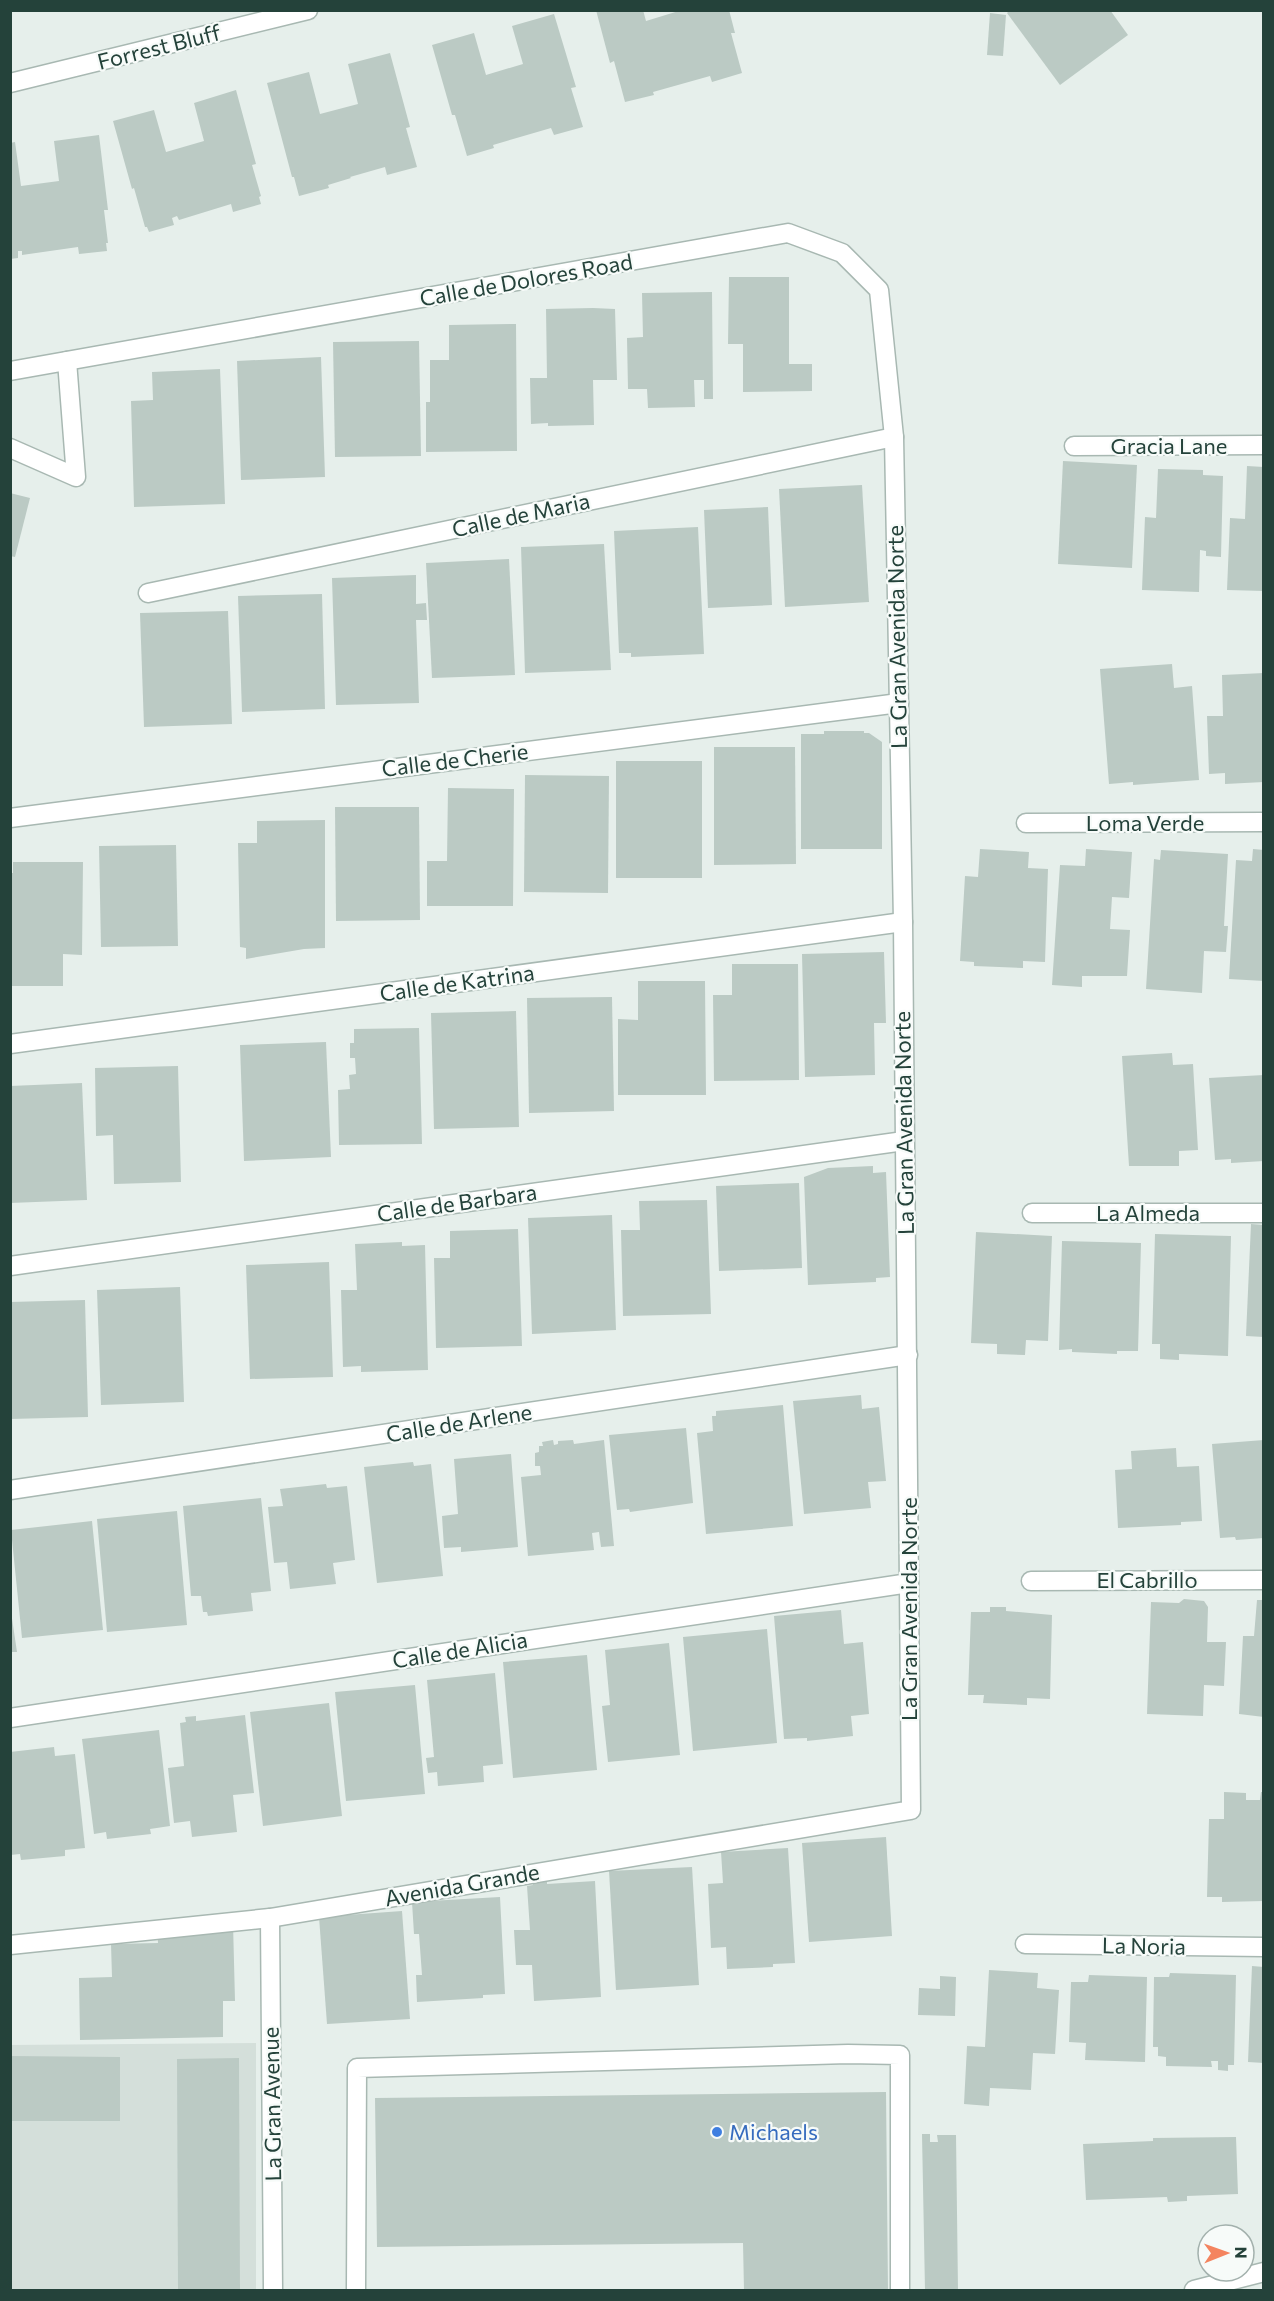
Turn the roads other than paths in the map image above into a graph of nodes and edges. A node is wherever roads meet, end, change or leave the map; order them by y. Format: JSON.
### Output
{"nodes":[{"id":1,"x":308,"y":10,"type":"edge"},
{"id":2,"x":10,"y":83,"type":"edge"},
{"id":3,"x":67,"y":361,"type":"junction"},
{"id":4,"x":10,"y":371,"type":"edge"},
{"id":5,"x":894,"y":437,"type":"junction"},
{"id":6,"x":1263,"y":445,"type":"edge"},
{"id":7,"x":1074,"y":446,"type":"dead end"},
{"id":8,"x":10,"y":448,"type":"edge"},
{"id":9,"x":148,"y":593,"type":"dead end"},
{"id":10,"x":899,"y":703,"type":"junction"},
{"id":11,"x":10,"y":818,"type":"edge"},
{"id":12,"x":1263,"y":822,"type":"edge"},
{"id":13,"x":1026,"y":824,"type":"dead end"},
{"id":14,"x":903,"y":922,"type":"junction"},
{"id":15,"x":10,"y":1044,"type":"edge"},
{"id":16,"x":904,"y":1141,"type":"junction"},
{"id":17,"x":1032,"y":1213,"type":"dead end"},
{"id":18,"x":1263,"y":1213,"type":"edge"},
{"id":19,"x":10,"y":1266,"type":"edge"},
{"id":20,"x":908,"y":1355,"type":"junction"},
{"id":21,"x":10,"y":1490,"type":"edge"},
{"id":22,"x":1263,"y":1580,"type":"edge"},
{"id":23,"x":1031,"y":1581,"type":"dead end"},
{"id":24,"x":909,"y":1583,"type":"junction"},
{"id":25,"x":10,"y":1718,"type":"edge"},
{"id":26,"x":911,"y":1810,"type":"joint"},
{"id":27,"x":270,"y":1918,"type":"junction"},
{"id":28,"x":1025,"y":1944,"type":"dead end"},
{"id":29,"x":10,"y":1945,"type":"edge"},
{"id":30,"x":1263,"y":1947,"type":"edge"},
{"id":31,"x":1263,"y":2272,"type":"edge"},
{"id":32,"x":273,"y":2290,"type":"edge"},
{"id":33,"x":356,"y":2290,"type":"edge"},
{"id":34,"x":900,"y":2290,"type":"edge"},
{"id":35,"x":1194,"y":2290,"type":"edge"}],
"edges":[{"from":1,"to":2,"type":"street","name":"Forrest Bluff"},
{"from":3,"to":4,"type":"street","name":"Calle de Dolores Road"},
{"from":3,"to":5,"type":"street","name":"Calle de Dolores Road"},
{"from":3,"to":8,"type":"street"},
{"from":5,"to":9,"type":"street","name":"Calle de Maria"},
{"from":5,"to":10,"type":"street","name":"La Gran Avenida Norte"},
{"from":6,"to":7,"type":"street","name":"Gracia Lane"},
{"from":10,"to":11,"type":"street","name":"Calle de Cherie"},
{"from":10,"to":14,"type":"street","name":"La Gran Avenida Norte"},
{"from":12,"to":13,"type":"street","name":"Loma Verde"},
{"from":14,"to":15,"type":"street","name":"Calle de Katrina"},
{"from":14,"to":16,"type":"street","name":"La Gran Avenida Norte"},
{"from":16,"to":19,"type":"street","name":"Calle de Barbara"},
{"from":16,"to":20,"type":"street","name":"La Gran Avenida Norte"},
{"from":17,"to":18,"type":"street","name":"La Almeda"},
{"from":20,"to":21,"type":"street","name":"Calle de Arlene"},
{"from":20,"to":24,"type":"street","name":"La Gran Avenida Norte"},
{"from":22,"to":23,"type":"street","name":"El Cabrillo"},
{"from":24,"to":25,"type":"street","name":"Calle de Alicia"},
{"from":24,"to":26,"type":"street","name":"La Gran Avenida Norte"},
{"from":26,"to":27,"type":"street","name":"Avenida Grande"},
{"from":27,"to":29,"type":"street","name":"Avenida Grande"},
{"from":27,"to":32,"type":"street","name":"La Gran Avenue"},
{"from":28,"to":30,"type":"street","name":"La Noria"},
{"from":31,"to":35,"type":"street"},
{"from":33,"to":34,"type":"street"}]}
